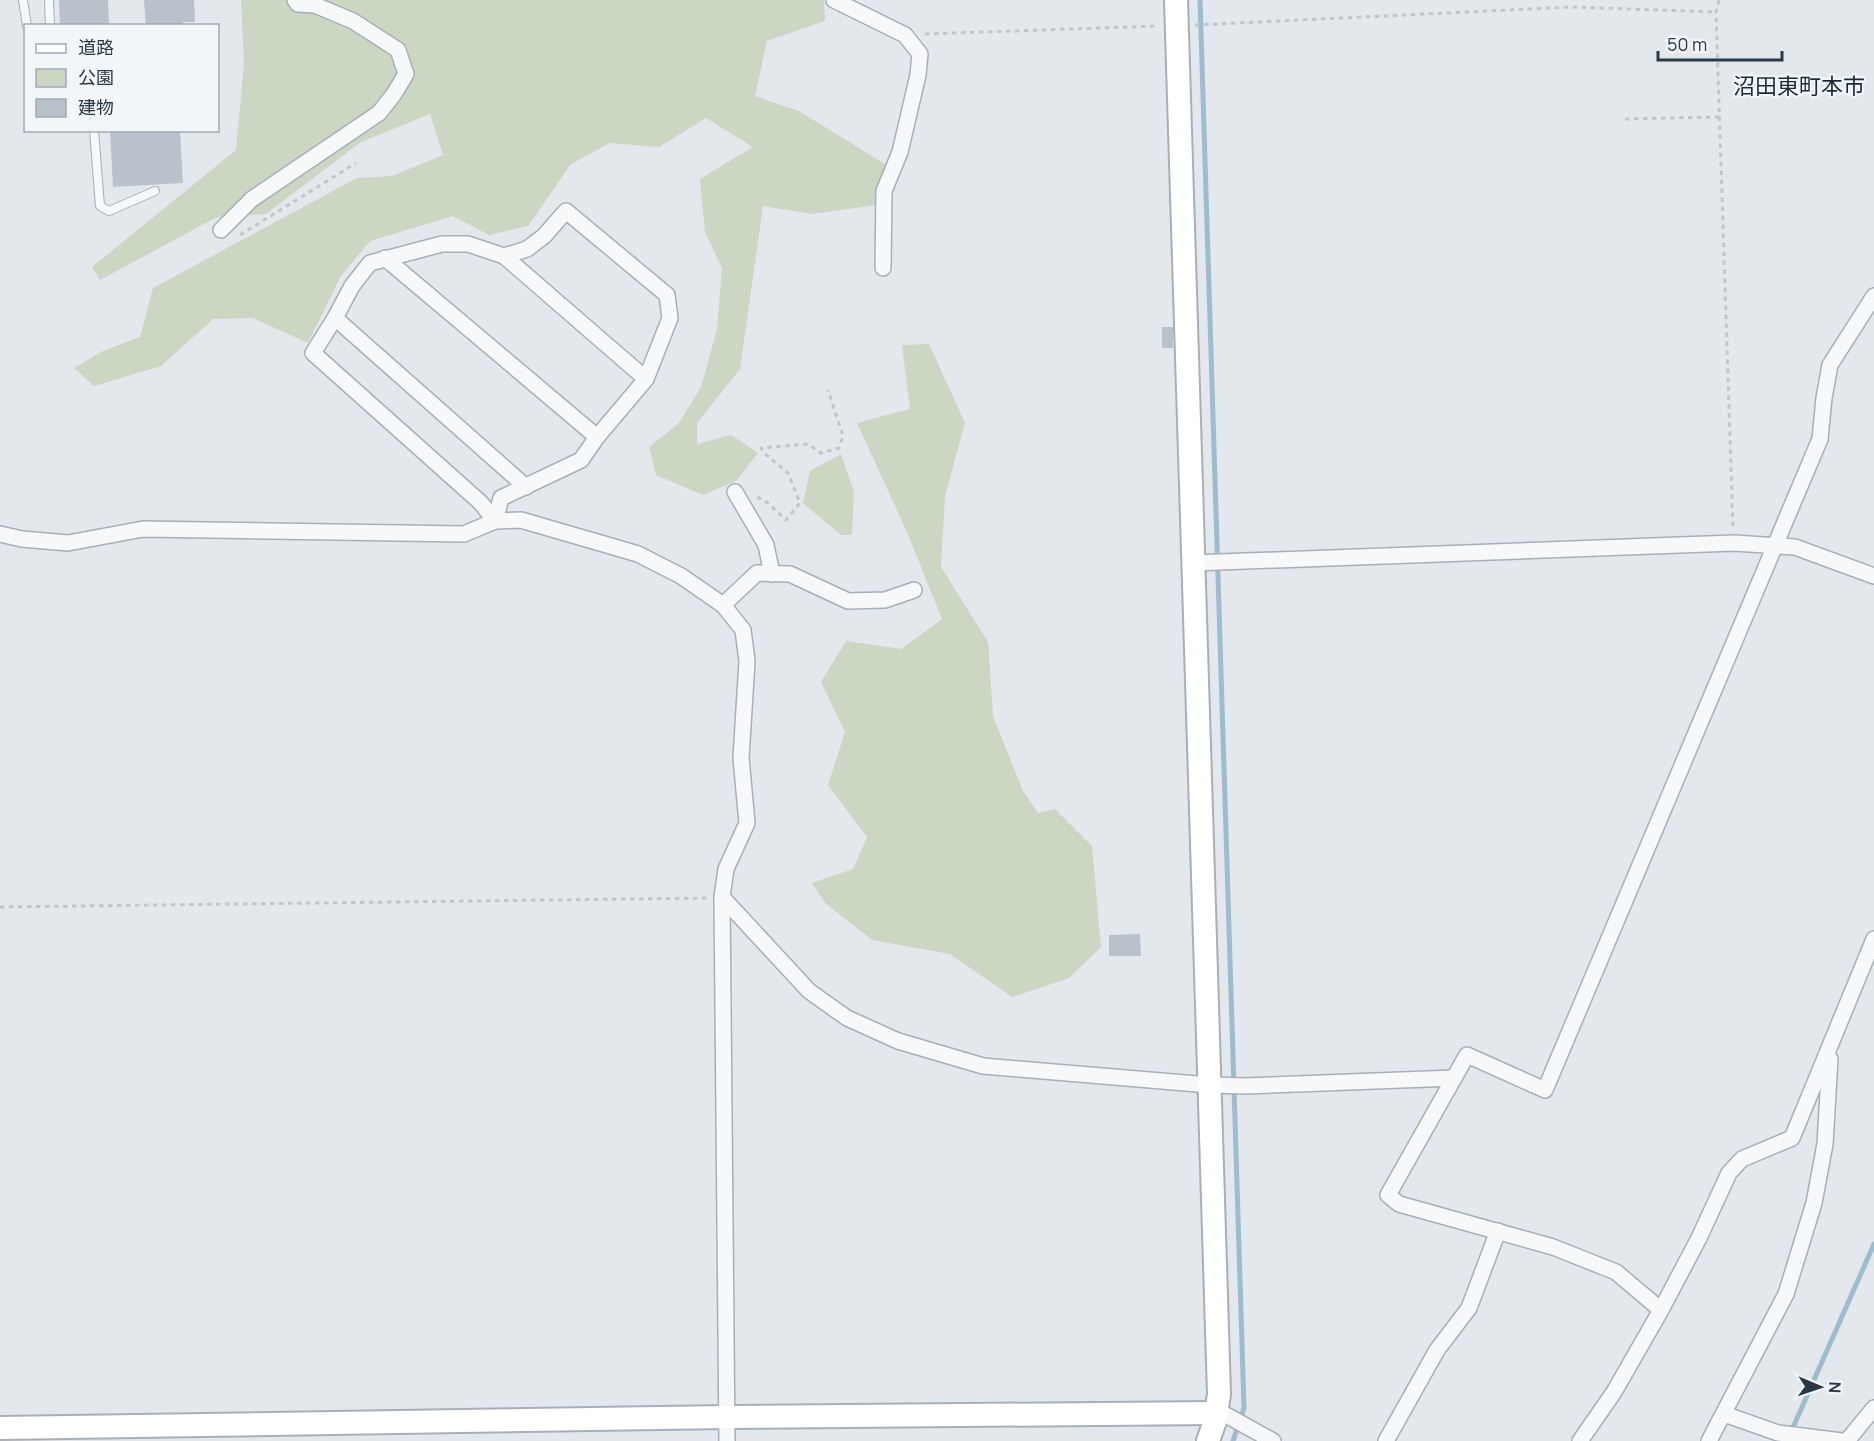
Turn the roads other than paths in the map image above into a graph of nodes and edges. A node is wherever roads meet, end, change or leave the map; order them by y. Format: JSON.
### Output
{"nodes":[{"id":1,"x":23,"y":0,"type":"edge"},
{"id":2,"x":49,"y":0,"type":"edge"},
{"id":3,"x":295,"y":0,"type":"edge"},
{"id":4,"x":834,"y":0,"type":"edge"},
{"id":5,"x":1176,"y":0,"type":"edge"},
{"id":6,"x":27,"y":24,"type":"edge"},
{"id":7,"x":50,"y":24,"type":"edge"},
{"id":8,"x":94,"y":132,"type":"edge"},
{"id":9,"x":155,"y":191,"type":"dead end"},
{"id":10,"x":221,"y":230,"type":"road end"},
{"id":11,"x":504,"y":256,"type":"junction"},
{"id":12,"x":386,"y":258,"type":"junction"},
{"id":13,"x":883,"y":268,"type":"dead end"},
{"id":14,"x":1874,"y":296,"type":"edge"},
{"id":15,"x":335,"y":318,"type":"junction"},
{"id":16,"x":646,"y":379,"type":"junction"},
{"id":17,"x":597,"y":437,"type":"junction"},
{"id":18,"x":526,"y":487,"type":"junction"},
{"id":19,"x":735,"y":492,"type":"road end"},
{"id":20,"x":495,"y":521,"type":"junction"},
{"id":21,"x":0,"y":534,"type":"edge"},
{"id":22,"x":1775,"y":544,"type":"junction"},
{"id":23,"x":1193,"y":563,"type":"junction"},
{"id":24,"x":772,"y":574,"type":"junction"},
{"id":25,"x":1874,"y":576,"type":"edge"},
{"id":26,"x":914,"y":590,"type":"dead end"},
{"id":27,"x":723,"y":605,"type":"junction"},
{"id":28,"x":722,"y":897,"type":"junction"},
{"id":29,"x":1874,"y":939,"type":"edge"},
{"id":30,"x":1826,"y":1054,"type":"junction"},
{"id":31,"x":1454,"y":1078,"type":"junction"},
{"id":32,"x":1209,"y":1085,"type":"junction"},
{"id":33,"x":1498,"y":1232,"type":"junction"},
{"id":34,"x":1661,"y":1310,"type":"junction"},
{"id":35,"x":1874,"y":1408,"type":"edge"},
{"id":36,"x":1221,"y":1414,"type":"junction"},
{"id":37,"x":1724,"y":1414,"type":"junction"},
{"id":38,"x":727,"y":1418,"type":"junction"},
{"id":39,"x":0,"y":1428,"type":"edge"},
{"id":40,"x":727,"y":1441,"type":"edge"},
{"id":41,"x":1208,"y":1441,"type":"edge"},
{"id":42,"x":1273,"y":1441,"type":"edge"},
{"id":43,"x":1386,"y":1441,"type":"edge"},
{"id":44,"x":1580,"y":1441,"type":"edge"},
{"id":45,"x":1709,"y":1441,"type":"edge"},
{"id":46,"x":1842,"y":1441,"type":"edge"},
{"id":47,"x":1847,"y":1441,"type":"edge"}],
"edges":[{"from":1,"to":6,"type":"lane"},
{"from":2,"to":7,"type":"lane"},
{"from":3,"to":10,"type":"street"},
{"from":4,"to":13,"type":"street"},
{"from":5,"to":23,"type":"street"},
{"from":8,"to":9,"type":"lane"},
{"from":11,"to":12,"type":"street"},
{"from":11,"to":16,"type":"street"},
{"from":11,"to":16,"type":"street"},
{"from":12,"to":15,"type":"street"},
{"from":12,"to":17,"type":"street"},
{"from":14,"to":22,"type":"street"},
{"from":15,"to":18,"type":"street"},
{"from":15,"to":20,"type":"street"},
{"from":16,"to":17,"type":"street"},
{"from":17,"to":18,"type":"street"},
{"from":18,"to":20,"type":"street"},
{"from":19,"to":24,"type":"street"},
{"from":20,"to":21,"type":"street"},
{"from":20,"to":27,"type":"street"},
{"from":22,"to":23,"type":"street"},
{"from":22,"to":25,"type":"street"},
{"from":22,"to":31,"type":"street"},
{"from":23,"to":32,"type":"street"},
{"from":24,"to":26,"type":"street"},
{"from":24,"to":27,"type":"street"},
{"from":27,"to":28,"type":"street"},
{"from":28,"to":32,"type":"street"},
{"from":28,"to":38,"type":"street"},
{"from":29,"to":30,"type":"street"},
{"from":30,"to":34,"type":"street"},
{"from":30,"to":37,"type":"street"},
{"from":31,"to":32,"type":"street"},
{"from":31,"to":33,"type":"street"},
{"from":32,"to":36,"type":"street"},
{"from":33,"to":34,"type":"street"},
{"from":33,"to":43,"type":"street"},
{"from":34,"to":44,"type":"street"},
{"from":35,"to":47,"type":"street"},
{"from":36,"to":38,"type":"street"},
{"from":36,"to":41,"type":"street"},
{"from":36,"to":42,"type":"street"},
{"from":37,"to":45,"type":"street"},
{"from":37,"to":46,"type":"street"},
{"from":38,"to":39,"type":"street"},
{"from":38,"to":40,"type":"street"}]}
